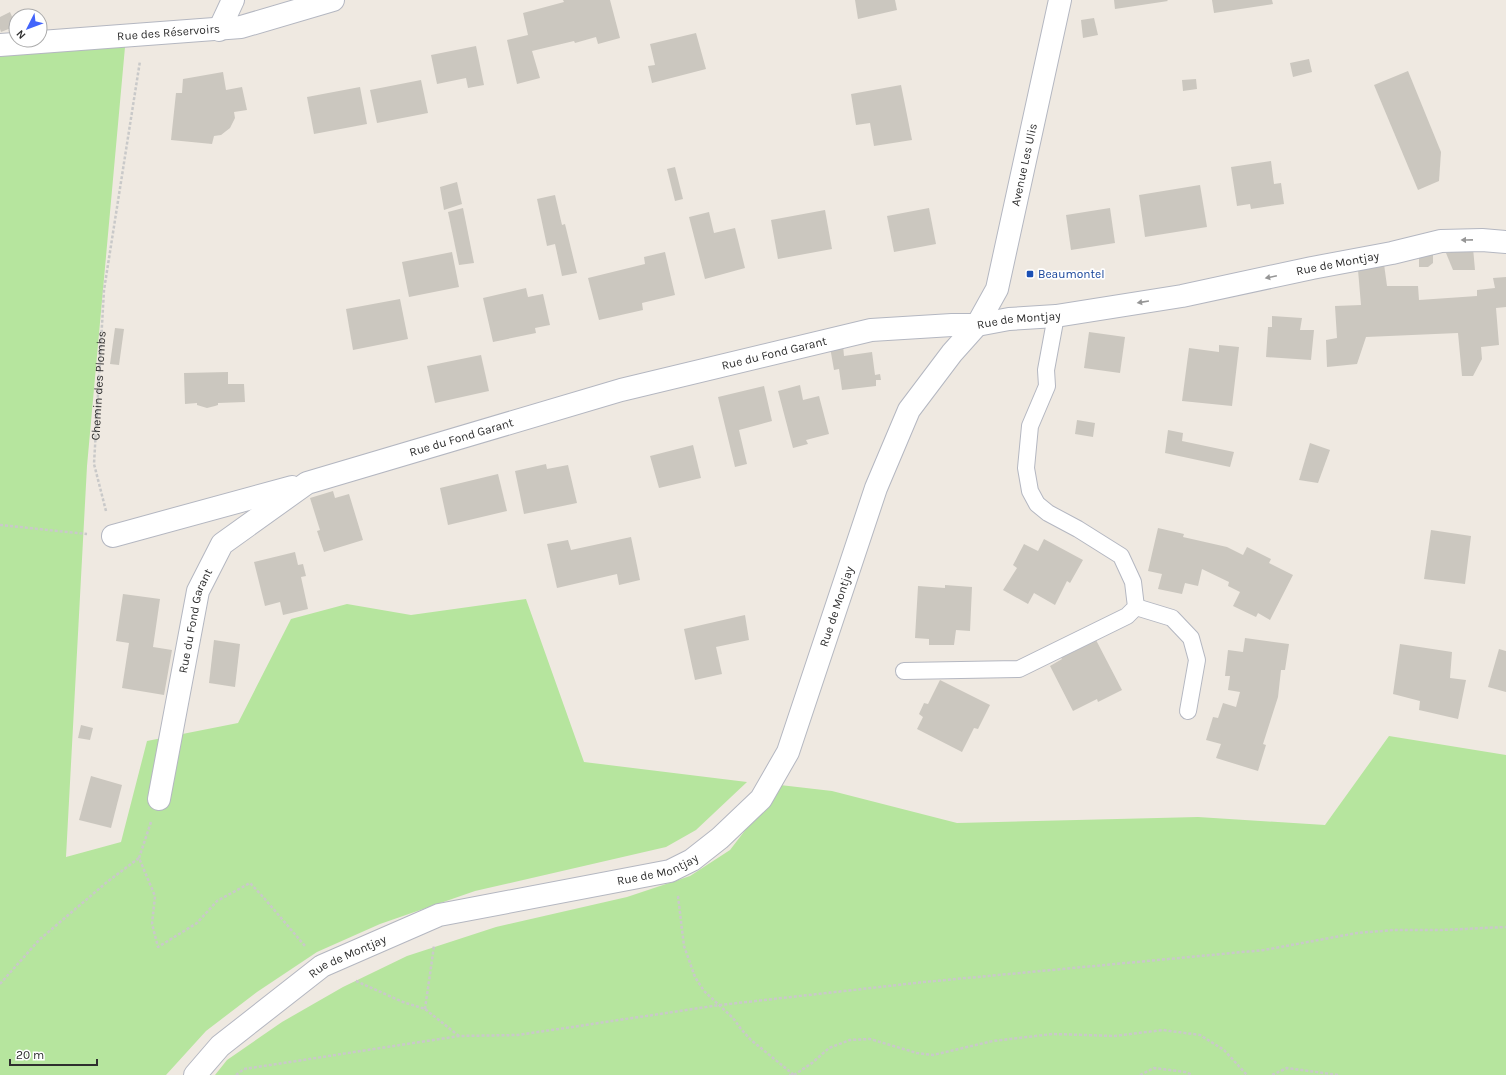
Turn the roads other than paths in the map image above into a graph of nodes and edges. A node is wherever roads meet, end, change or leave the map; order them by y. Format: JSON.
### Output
{"nodes":[{"id":1,"x":233,"y":0,"type":"edge"},
{"id":2,"x":333,"y":0,"type":"edge"},
{"id":3,"x":1060,"y":0,"type":"edge"},
{"id":4,"x":219,"y":30,"type":"junction"},
{"id":5,"x":0,"y":45,"type":"edge"},
{"id":6,"x":1506,"y":242,"type":"edge"},
{"id":7,"x":1056,"y":316,"type":"junction"},
{"id":8,"x":977,"y":325,"type":"junction"},
{"id":9,"x":307,"y":483,"type":"junction"},
{"id":10,"x":113,"y":536,"type":"road end"},
{"id":11,"x":1136,"y":607,"type":"junction"},
{"id":12,"x":904,"y":671,"type":"dead end"},
{"id":13,"x":1188,"y":711,"type":"dead end"},
{"id":14,"x":159,"y":799,"type":"road end"},
{"id":15,"x":194,"y":1075,"type":"edge"}],
"edges":[{"from":1,"to":4,"type":"street"},
{"from":2,"to":4,"type":"street","name":"Rue des Réservoirs"},
{"from":3,"to":8,"type":"street","name":"Avenue Les Ulis"},
{"from":4,"to":5,"type":"street","name":"Rue des Réservoirs"},
{"from":6,"to":7,"type":"street","name":"Rue de Montjay","one_way":true},
{"from":7,"to":8,"type":"street","name":"Rue de Montjay"},
{"from":7,"to":11,"type":"lane"},
{"from":8,"to":9,"type":"street","name":"Rue du Fond Garant"},
{"from":8,"to":15,"type":"street","name":"Rue de Montjay"},
{"from":9,"to":10,"type":"street"},
{"from":9,"to":14,"type":"street","name":"Rue du Fond Garant"},
{"from":11,"to":12,"type":"lane"},
{"from":11,"to":13,"type":"lane"}]}
